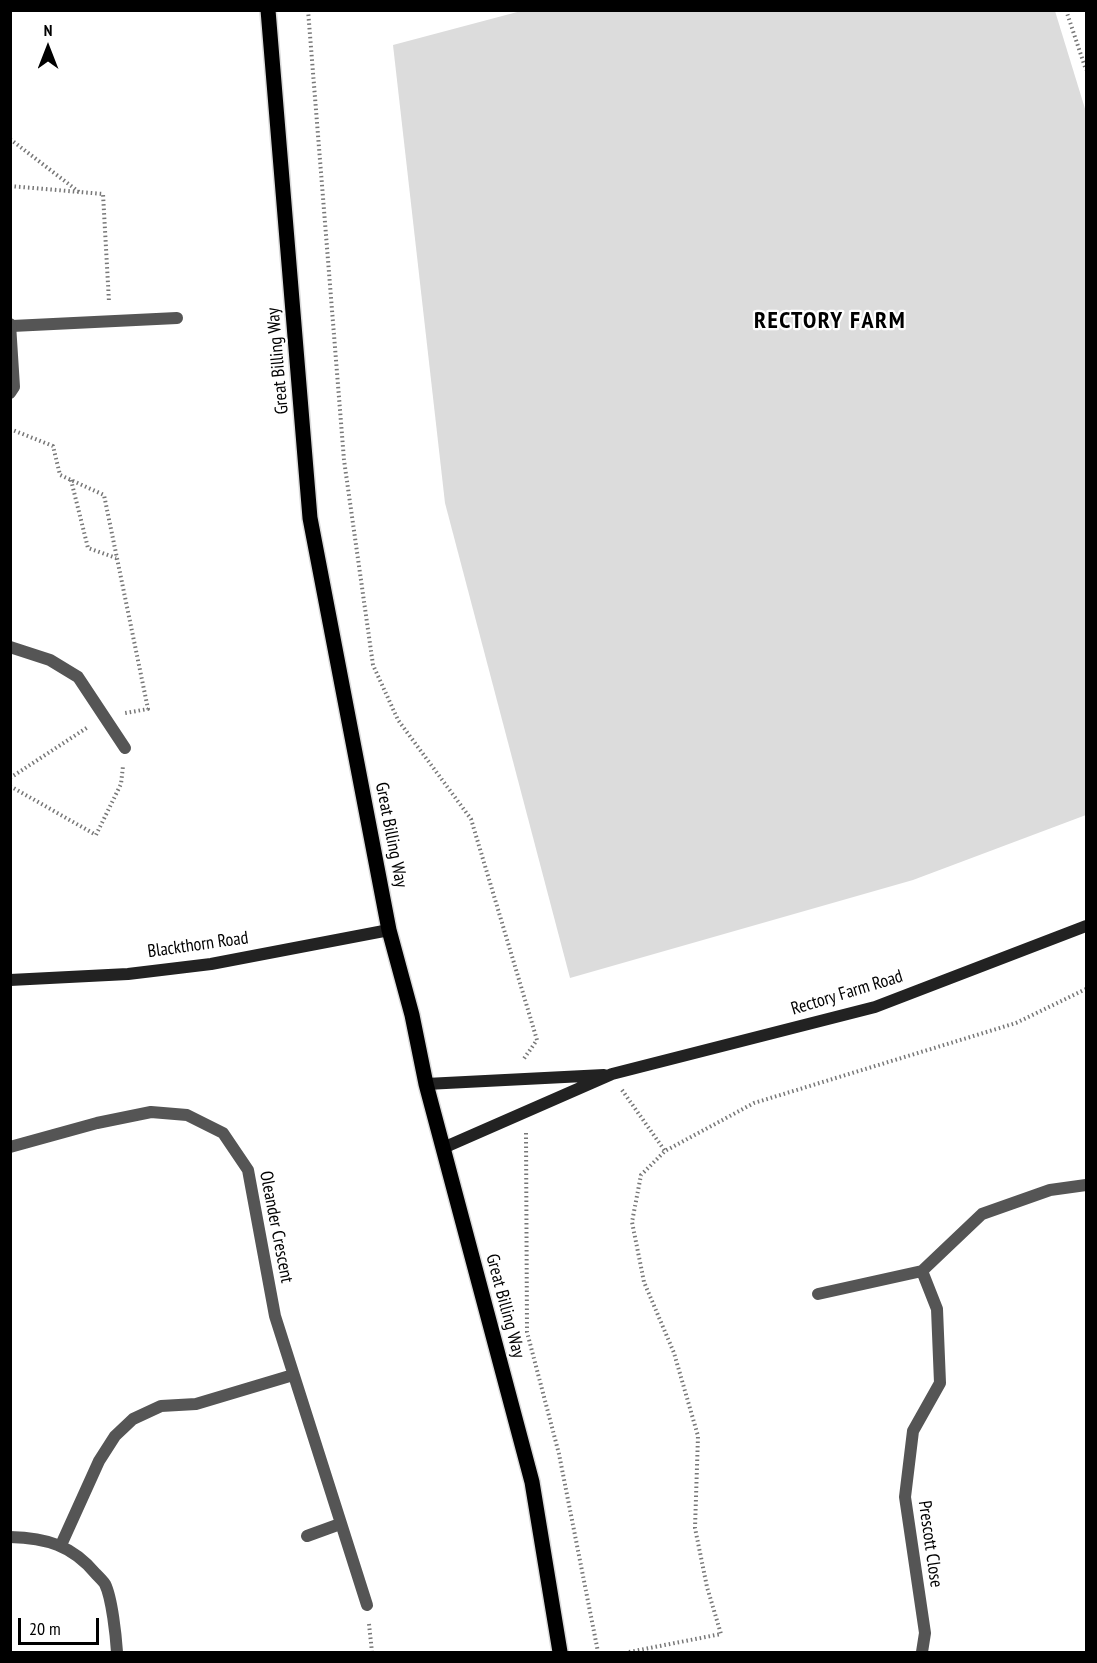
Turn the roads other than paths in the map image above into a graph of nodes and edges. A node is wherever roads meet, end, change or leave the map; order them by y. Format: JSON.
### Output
{"nodes":[{"id":1,"x":268,"y":10,"type":"edge"},
{"id":2,"x":177,"y":318,"type":"dead end"},
{"id":3,"x":11,"y":325,"type":"edge"},
{"id":4,"x":10,"y":393,"type":"edge"},
{"id":5,"x":10,"y":647,"type":"edge"},
{"id":6,"x":124,"y":748,"type":"road end"},
{"id":7,"x":1086,"y":927,"type":"edge"},
{"id":8,"x":389,"y":930,"type":"junction"},
{"id":9,"x":10,"y":980,"type":"edge"},
{"id":10,"x":612,"y":1074,"type":"junction"},
{"id":11,"x":426,"y":1084,"type":"junction"},
{"id":12,"x":10,"y":1147,"type":"edge"},
{"id":13,"x":443,"y":1148,"type":"junction"},
{"id":14,"x":1086,"y":1185,"type":"edge"},
{"id":15,"x":922,"y":1271,"type":"junction"},
{"id":16,"x":818,"y":1294,"type":"dead end"},
{"id":17,"x":293,"y":1375,"type":"junction"},
{"id":18,"x":340,"y":1524,"type":"junction"},
{"id":19,"x":307,"y":1536,"type":"dead end"},
{"id":20,"x":10,"y":1537,"type":"edge"},
{"id":21,"x":61,"y":1545,"type":"junction"},
{"id":22,"x":367,"y":1605,"type":"road end"},
{"id":23,"x":117,"y":1653,"type":"edge"},
{"id":24,"x":560,"y":1653,"type":"edge"},
{"id":25,"x":922,"y":1653,"type":"edge"}],
"edges":[{"from":1,"to":8,"type":"main road","name":"Great Billing Way"},
{"from":2,"to":3,"type":"street"},
{"from":3,"to":4,"type":"street"},
{"from":5,"to":6,"type":"street"},
{"from":7,"to":10,"type":"street","name":"Rectory Farm Road"},
{"from":8,"to":9,"type":"street","name":"Blackthorn Road"},
{"from":8,"to":11,"type":"main road","name":"Great Billing Way"},
{"from":10,"to":11,"type":"street","name":"Rectory Farm Road"},
{"from":10,"to":13,"type":"street","name":"Rectory Farm Road"},
{"from":11,"to":13,"type":"main road","name":"Great Billing Way"},
{"from":12,"to":17,"type":"street","name":"Oleander Crescent"},
{"from":13,"to":24,"type":"main road","name":"Great Billing Way"},
{"from":14,"to":15,"type":"street"},
{"from":15,"to":16,"type":"street"},
{"from":15,"to":25,"type":"street","name":"Prescott Close"},
{"from":17,"to":18,"type":"street","name":"Oleander Crescent"},
{"from":17,"to":21,"type":"street"},
{"from":18,"to":19,"type":"street"},
{"from":18,"to":22,"type":"street","name":"Oleander Crescent"},
{"from":20,"to":21,"type":"street"},
{"from":21,"to":23,"type":"street"}]}
